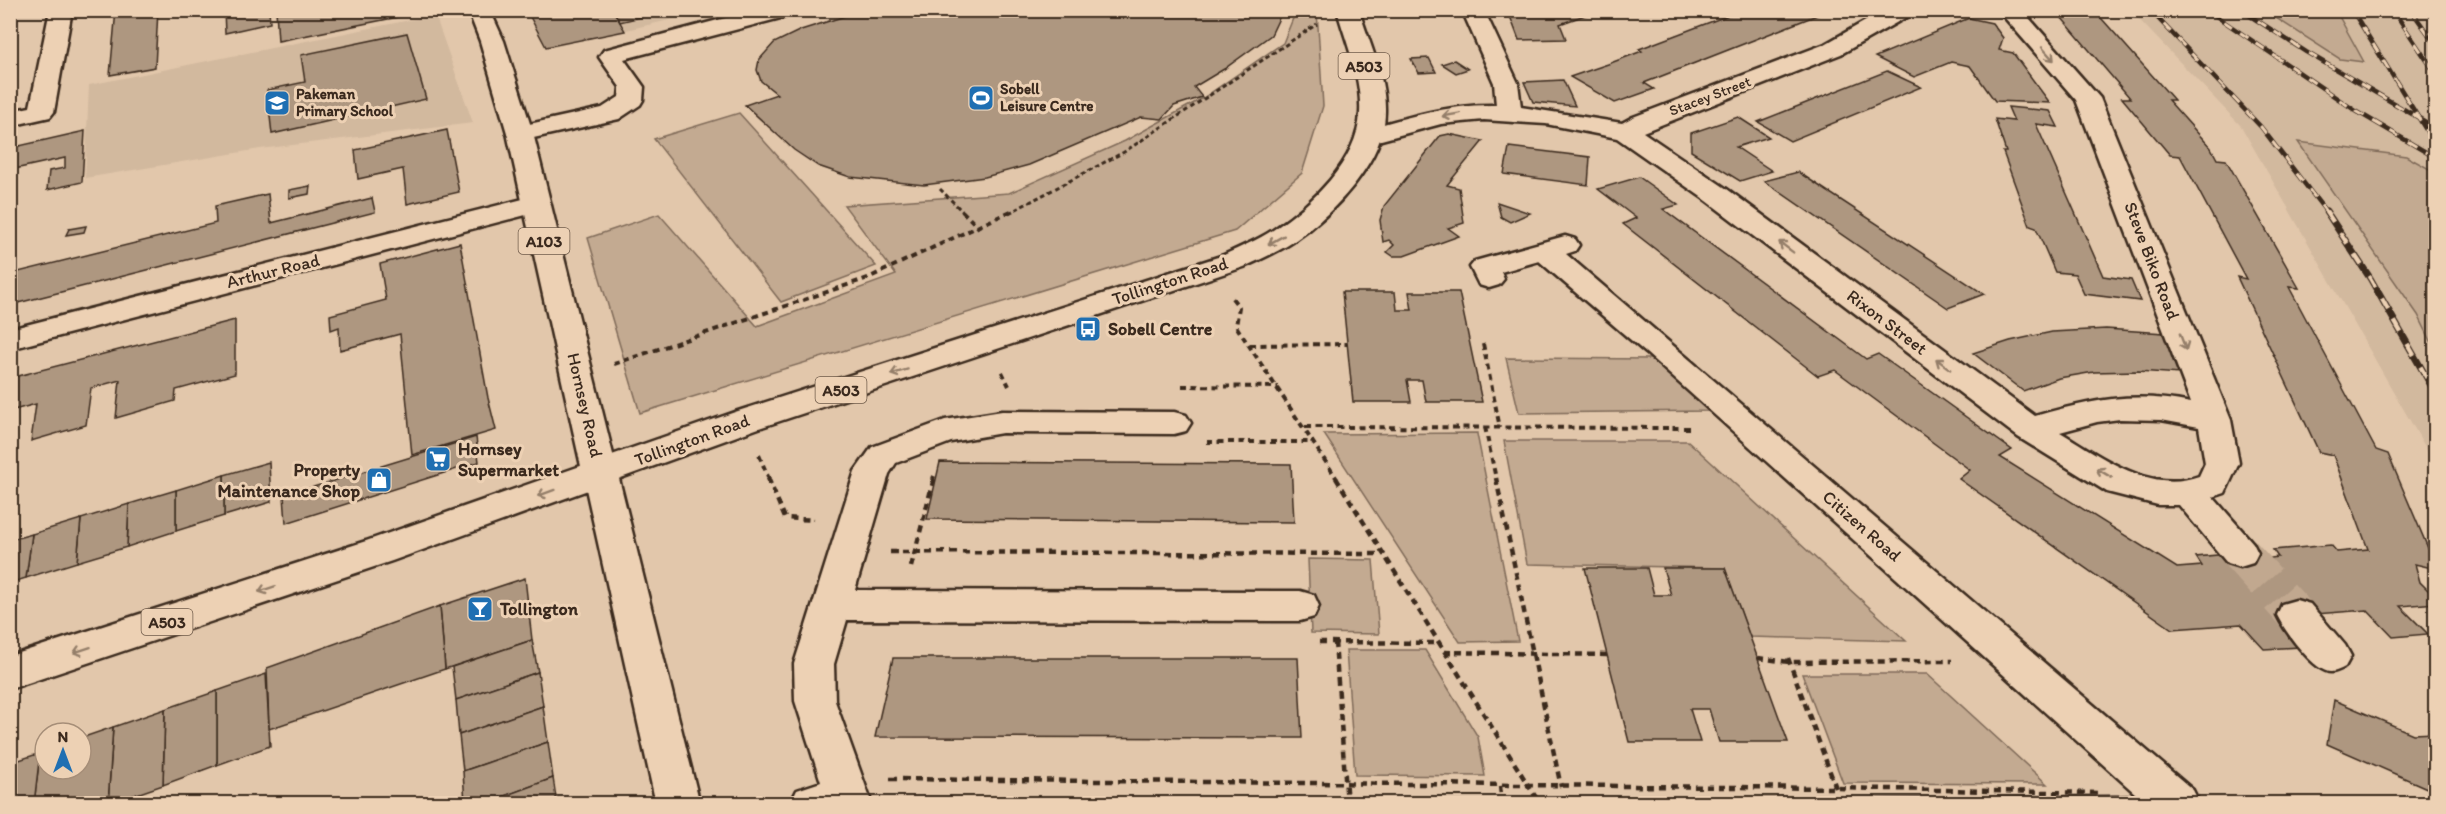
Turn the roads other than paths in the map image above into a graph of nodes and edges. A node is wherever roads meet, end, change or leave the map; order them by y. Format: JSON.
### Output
{"nodes":[{"id":1,"x":61,"y":10,"type":"edge"},
{"id":2,"x":479,"y":10,"type":"edge"},
{"id":3,"x":784,"y":10,"type":"edge"},
{"id":4,"x":1348,"y":10,"type":"edge"},
{"id":5,"x":1473,"y":10,"type":"edge"},
{"id":6,"x":1902,"y":10,"type":"edge"},
{"id":7,"x":2009,"y":10,"type":"edge"},
{"id":8,"x":1509,"y":114,"type":"junction"},
{"id":9,"x":10,"y":119,"type":"edge"},
{"id":10,"x":1626,"y":132,"type":"junction"},
{"id":11,"x":520,"y":133,"type":"junction"},
{"id":12,"x":1370,"y":135,"type":"junction"},
{"id":13,"x":535,"y":204,"type":"junction"},
{"id":14,"x":1489,"y":279,"type":"dead end"},
{"id":15,"x":10,"y":339,"type":"edge"},
{"id":16,"x":2214,"y":420,"type":"junction"},
{"id":17,"x":1174,"y":423,"type":"road end"},
{"id":18,"x":2030,"y":429,"type":"junction"},
{"id":19,"x":601,"y":473,"type":"junction"},
{"id":20,"x":2174,"y":492,"type":"junction"},
{"id":21,"x":2240,"y":553,"type":"tunnel mouth"},
{"id":22,"x":832,"y":605,"type":"junction"},
{"id":23,"x":1300,"y":606,"type":"road end"},
{"id":24,"x":2296,"y":615,"type":"tunnel mouth"},
{"id":25,"x":2331,"y":656,"type":"dead end"},
{"id":26,"x":10,"y":673,"type":"edge"},
{"id":27,"x":2172,"y":799,"type":"edge"},
{"id":28,"x":836,"y":800,"type":"edge"},
{"id":29,"x":678,"y":804,"type":"edge"}],
"edges":[{"from":1,"to":9,"type":"main road"},
{"from":2,"to":11,"type":"main road","name":"Hornsey Road","number":"A103"},
{"from":3,"to":11,"type":"main road"},
{"from":4,"to":12,"type":"main road","number":"A503"},
{"from":5,"to":8,"type":"main road"},
{"from":6,"to":10,"type":"main road","name":"Stacey Street"},
{"from":7,"to":16,"type":"main road","name":"Steve Biko Road","one_way":true},
{"from":8,"to":10,"type":"main road"},
{"from":8,"to":12,"type":"main road","one_way":true},
{"from":18,"to":10,"type":"main road","name":"Rixon Street","one_way":true},
{"from":11,"to":13,"type":"main road","name":"Hornsey Road","number":"A103"},
{"from":12,"to":19,"type":"main road","name":"Tollington Road","number":"A503","one_way":true},
{"from":13,"to":15,"type":"main road","name":"Arthur Road"},
{"from":13,"to":19,"type":"main road","name":"Hornsey Road","number":"A103"},
{"from":14,"to":27,"type":"main road","name":"Citizen Road"},
{"from":16,"to":18,"type":"main road"},
{"from":16,"to":20,"type":"main road","name":"Steve Biko Road"},
{"from":17,"to":22,"type":"main road"},
{"from":20,"to":18,"type":"main road","name":"Rixon Street","one_way":true},
{"from":19,"to":26,"type":"main road","name":"Tollington Road","number":"A503","one_way":true},
{"from":19,"to":29,"type":"main road","name":"Hornsey Road","number":"A103"},
{"from":20,"to":21,"type":"main road"},
{"from":22,"to":23,"type":"main road"},
{"from":22,"to":28,"type":"main road"},
{"from":24,"to":25,"type":"main road"}]}
